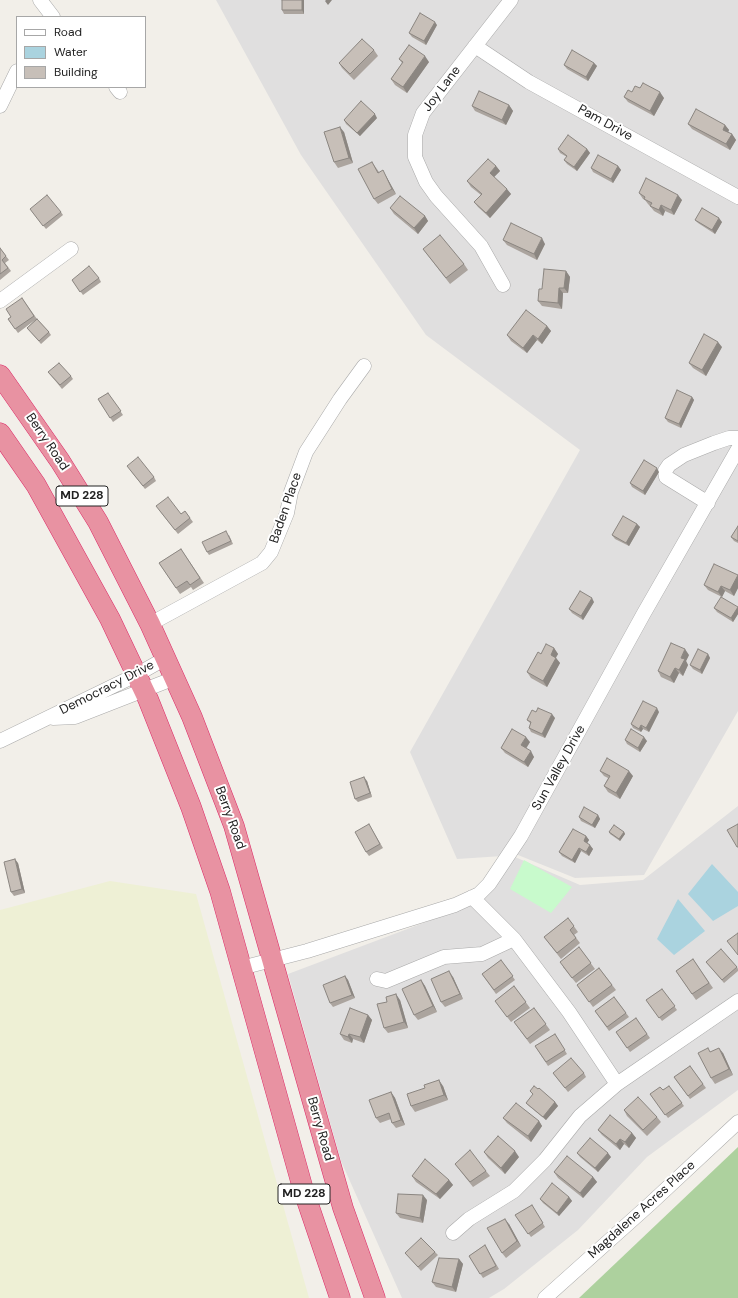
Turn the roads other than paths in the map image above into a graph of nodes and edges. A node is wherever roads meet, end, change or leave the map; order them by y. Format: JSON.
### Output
{"nodes":[{"id":1,"x":40,"y":0,"type":"edge"},
{"id":2,"x":511,"y":0,"type":"edge"},
{"id":3,"x":52,"y":16,"type":"edge"},
{"id":4,"x":475,"y":46,"type":"junction"},
{"id":5,"x":16,"y":73,"type":"edge"},
{"id":6,"x":0,"y":106,"type":"edge"},
{"id":7,"x":738,"y":197,"type":"edge"},
{"id":8,"x":71,"y":249,"type":"dead end"},
{"id":9,"x":503,"y":285,"type":"dead end"},
{"id":10,"x":1,"y":297,"type":"edge"},
{"id":11,"x":364,"y":366,"type":"dead end"},
{"id":12,"x":0,"y":375,"type":"edge"},
{"id":13,"x":0,"y":433,"type":"edge"},
{"id":14,"x":738,"y":438,"type":"edge"},
{"id":15,"x":738,"y":449,"type":"edge"},
{"id":16,"x":708,"y":503,"type":"junction"},
{"id":17,"x":150,"y":624,"type":"junction"},
{"id":18,"x":166,"y":658,"type":"junction"},
{"id":19,"x":175,"y":678,"type":"junction"},
{"id":20,"x":140,"y":683,"type":"junction"},
{"id":21,"x":0,"y":741,"type":"edge"},
{"id":22,"x":472,"y":897,"type":"junction"},
{"id":23,"x":514,"y":939,"type":"junction"},
{"id":24,"x":273,"y":960,"type":"junction"},
{"id":25,"x":241,"y":968,"type":"junction"},
{"id":26,"x":377,"y":979,"type":"dead end"},
{"id":27,"x":738,"y":1001,"type":"edge"},
{"id":28,"x":617,"y":1084,"type":"junction"},
{"id":29,"x":738,"y":1122,"type":"edge"},
{"id":30,"x":453,"y":1233,"type":"dead end"},
{"id":31,"x":340,"y":1298,"type":"edge"},
{"id":32,"x":375,"y":1298,"type":"edge"},
{"id":33,"x":546,"y":1298,"type":"edge"}],
"edges":[{"from":1,"to":3,"type":"street"},
{"from":2,"to":4,"type":"street","name":"Joy Lane"},
{"from":4,"to":7,"type":"street","name":"Pam Drive"},
{"from":4,"to":9,"type":"street","name":"Joy Lane"},
{"from":5,"to":6,"type":"street"},
{"from":8,"to":10,"type":"street"},
{"from":11,"to":17,"type":"street","name":"Baden Place"},
{"from":12,"to":17,"type":"highway","name":"Berry Road","number":"MD 228"},
{"from":13,"to":20,"type":"highway","number":"MD 228"},
{"from":14,"to":16,"type":"street"},
{"from":15,"to":16,"type":"street","name":"Sun Valley Drive"},
{"from":16,"to":22,"type":"street","name":"Sun Valley Drive"},
{"from":17,"to":18,"type":"highway","name":"Berry Road","number":"MD 228"},
{"from":18,"to":19,"type":"highway","name":"Berry Road","number":"MD 228"},
{"from":18,"to":20,"type":"street","name":"Democracy Drive"},
{"from":19,"to":20,"type":"street","name":"Democracy Drive"},
{"from":19,"to":24,"type":"highway","name":"Berry Road","number":"MD 228"},
{"from":20,"to":21,"type":"street","name":"Democracy Drive"},
{"from":20,"to":25,"type":"highway","number":"MD 228"},
{"from":22,"to":23,"type":"street"},
{"from":22,"to":24,"type":"street","name":"Sun Valley Drive"},
{"from":23,"to":26,"type":"street"},
{"from":23,"to":28,"type":"street"},
{"from":24,"to":25,"type":"street","name":"Sun Valley Drive"},
{"from":24,"to":32,"type":"highway","name":"Berry Road","number":"MD 228"},
{"from":25,"to":31,"type":"highway","number":"MD 228"},
{"from":27,"to":28,"type":"street"},
{"from":28,"to":30,"type":"street"},
{"from":29,"to":33,"type":"street","name":"Magdalene Acres Place"}]}
